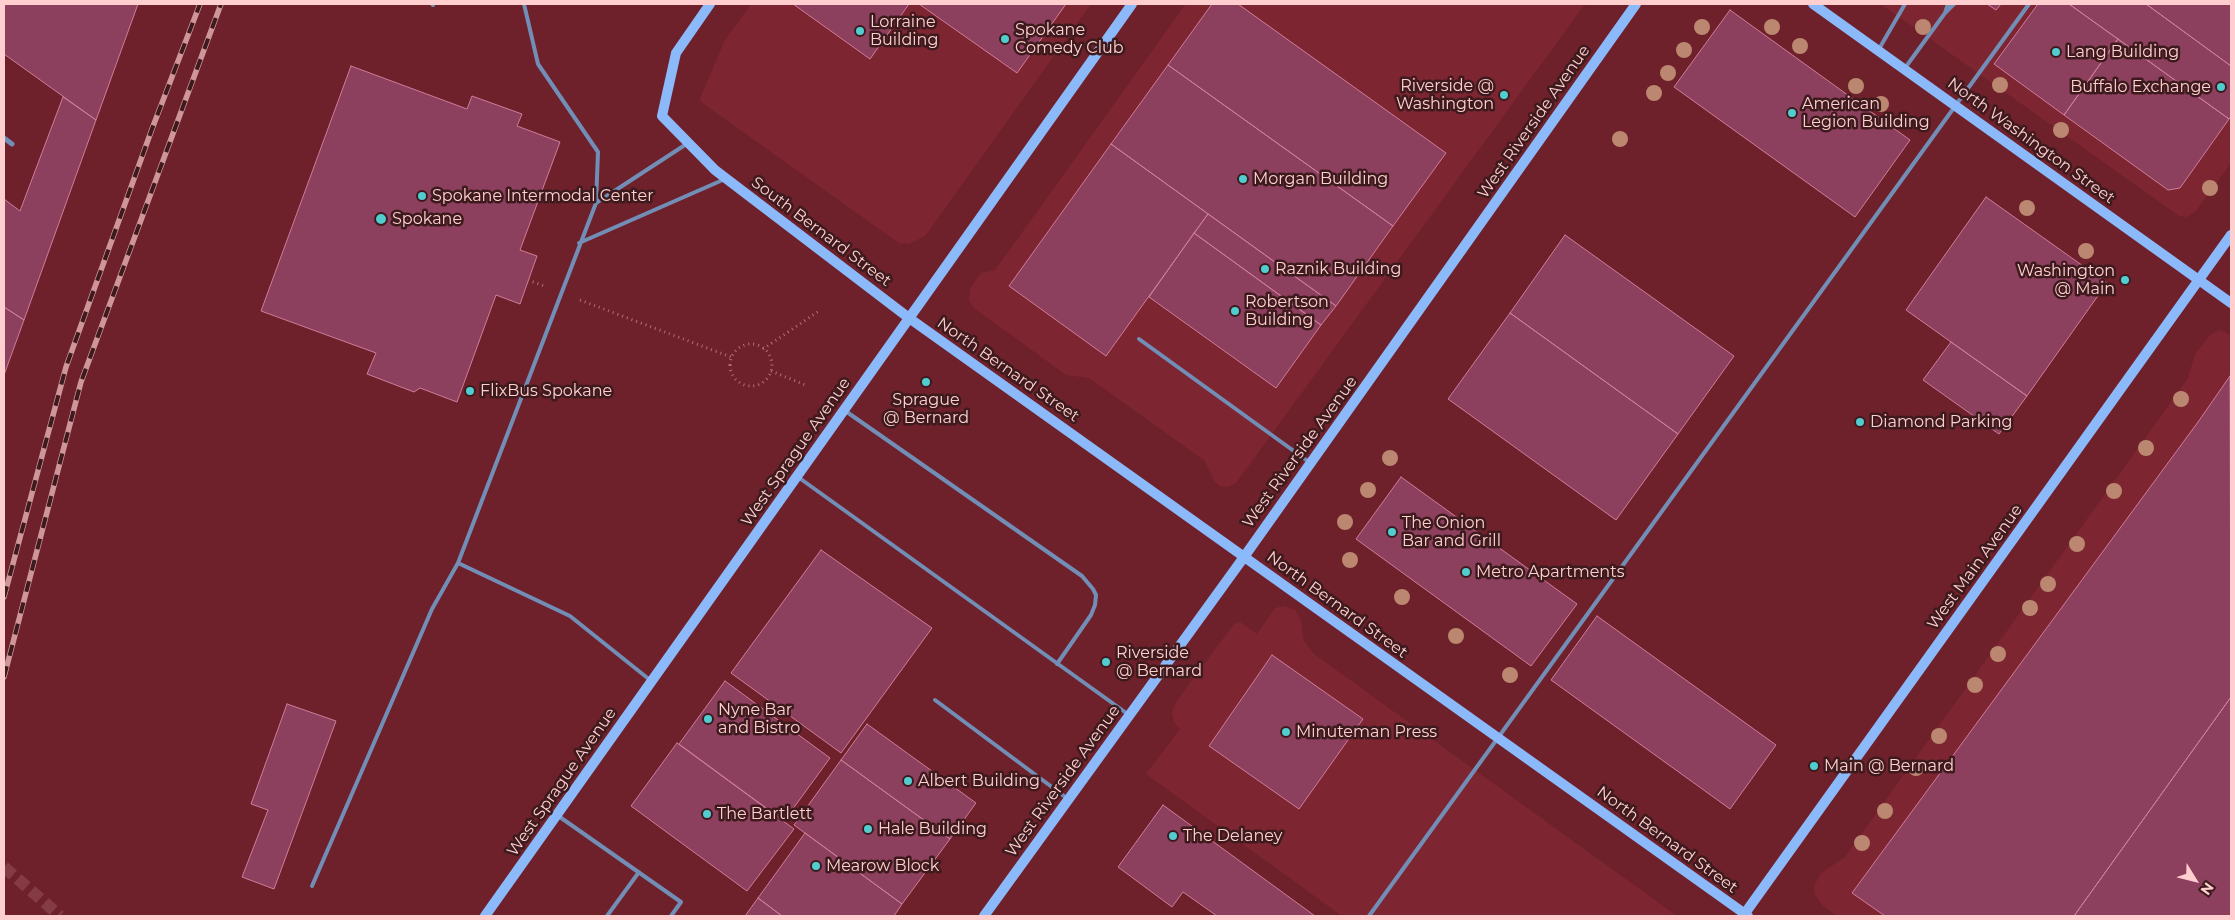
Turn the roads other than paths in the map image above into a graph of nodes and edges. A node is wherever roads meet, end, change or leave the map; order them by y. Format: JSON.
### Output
{"nodes":[{"id":1,"x":524,"y":4,"type":"edge"},
{"id":2,"x":710,"y":4,"type":"edge"},
{"id":3,"x":1132,"y":4,"type":"edge"},
{"id":4,"x":1636,"y":4,"type":"edge"},
{"id":5,"x":1813,"y":4,"type":"edge"},
{"id":6,"x":1905,"y":4,"type":"edge"},
{"id":7,"x":1948,"y":4,"type":"edge"},
{"id":8,"x":1954,"y":4,"type":"edge"},
{"id":9,"x":2029,"y":4,"type":"edge"},
{"id":10,"x":1945,"y":13,"type":"junction"},
{"id":11,"x":1879,"y":50,"type":"junction"},
{"id":12,"x":1905,"y":69,"type":"junction"},
{"id":13,"x":1956,"y":105,"type":"junction"},
{"id":14,"x":4,"y":138,"type":"edge"},
{"id":15,"x":688,"y":143,"type":"junction"},
{"id":16,"x":12,"y":144,"type":"dead end"},
{"id":17,"x":726,"y":179,"type":"junction"},
{"id":18,"x":596,"y":203,"type":"junction"},
{"id":19,"x":2231,"y":235,"type":"edge"},
{"id":20,"x":579,"y":243,"type":"junction"},
{"id":21,"x":2200,"y":280,"type":"junction"},
{"id":22,"x":2231,"y":303,"type":"edge"},
{"id":23,"x":909,"y":318,"type":"junction"},
{"id":24,"x":1139,"y":339,"type":"dead end"},
{"id":25,"x":844,"y":410,"type":"junction"},
{"id":26,"x":1310,"y":463,"type":"junction"},
{"id":27,"x":797,"y":476,"type":"junction"},
{"id":28,"x":1244,"y":557,"type":"junction"},
{"id":29,"x":458,"y":564,"type":"junction"},
{"id":30,"x":1057,"y":664,"type":"junction"},
{"id":31,"x":652,"y":681,"type":"junction"},
{"id":32,"x":935,"y":700,"type":"dead end"},
{"id":33,"x":1129,"y":715,"type":"junction"},
{"id":34,"x":1497,"y":737,"type":"junction"},
{"id":35,"x":1068,"y":799,"type":"junction"},
{"id":36,"x":557,"y":815,"type":"junction"},
{"id":37,"x":639,"y":872,"type":"junction"},
{"id":38,"x":312,"y":886,"type":"dead end"},
{"id":39,"x":485,"y":916,"type":"edge"},
{"id":40,"x":607,"y":916,"type":"edge"},
{"id":41,"x":671,"y":916,"type":"edge"},
{"id":42,"x":984,"y":916,"type":"edge"},
{"id":43,"x":1369,"y":916,"type":"edge"},
{"id":44,"x":1745,"y":916,"type":"edge"}],
"edges":[{"from":1,"to":18,"type":"lane"},
{"from":2,"to":15,"type":"main road","name":"South Bernard Street"},
{"from":3,"to":23,"type":"main road","name":"West Sprague Avenue"},
{"from":4,"to":26,"type":"main road","name":"West Riverside Avenue"},
{"from":5,"to":11,"type":"main road","name":"North Washington Street"},
{"from":6,"to":11,"type":"lane"},
{"from":7,"to":10,"type":"lane"},
{"from":8,"to":10,"type":"lane"},
{"from":9,"to":13,"type":"lane"},
{"from":10,"to":12,"type":"lane"},
{"from":11,"to":12,"type":"main road","name":"North Washington Street"},
{"from":12,"to":13,"type":"main road","name":"North Washington Street"},
{"from":13,"to":21,"type":"main road","name":"North Washington Street"},
{"from":13,"to":34,"type":"lane"},
{"from":14,"to":16,"type":"street"},
{"from":15,"to":17,"type":"main road","name":"South Bernard Street"},
{"from":15,"to":18,"type":"lane"},
{"from":17,"to":20,"type":"lane"},
{"from":17,"to":23,"type":"main road","name":"South Bernard Street"},
{"from":18,"to":20,"type":"lane"},
{"from":19,"to":21,"type":"main road","name":"West Main Avenue"},
{"from":20,"to":29,"type":"lane"},
{"from":21,"to":22,"type":"main road","name":"North Washington Street"},
{"from":21,"to":44,"type":"main road","name":"West Main Avenue"},
{"from":23,"to":25,"type":"main road","name":"West Sprague Avenue"},
{"from":23,"to":28,"type":"main road","name":"North Bernard Street"},
{"from":24,"to":26,"type":"lane"},
{"from":25,"to":27,"type":"main road","name":"West Sprague Avenue"},
{"from":25,"to":30,"type":"lane"},
{"from":26,"to":28,"type":"main road","name":"West Riverside Avenue"},
{"from":27,"to":30,"type":"lane"},
{"from":27,"to":31,"type":"main road","name":"West Sprague Avenue"},
{"from":28,"to":33,"type":"main road","name":"West Riverside Avenue"},
{"from":28,"to":34,"type":"main road","name":"North Bernard Street"},
{"from":29,"to":31,"type":"lane"},
{"from":29,"to":38,"type":"lane"},
{"from":30,"to":33,"type":"lane"},
{"from":31,"to":36,"type":"main road","name":"West Sprague Avenue"},
{"from":32,"to":35,"type":"lane"},
{"from":33,"to":35,"type":"main road","name":"West Riverside Avenue"},
{"from":34,"to":43,"type":"lane"},
{"from":34,"to":44,"type":"main road","name":"North Bernard Street"},
{"from":35,"to":42,"type":"main road","name":"West Riverside Avenue"},
{"from":36,"to":37,"type":"lane"},
{"from":36,"to":39,"type":"main road","name":"West Sprague Avenue"},
{"from":37,"to":40,"type":"lane"},
{"from":37,"to":41,"type":"lane"}]}
